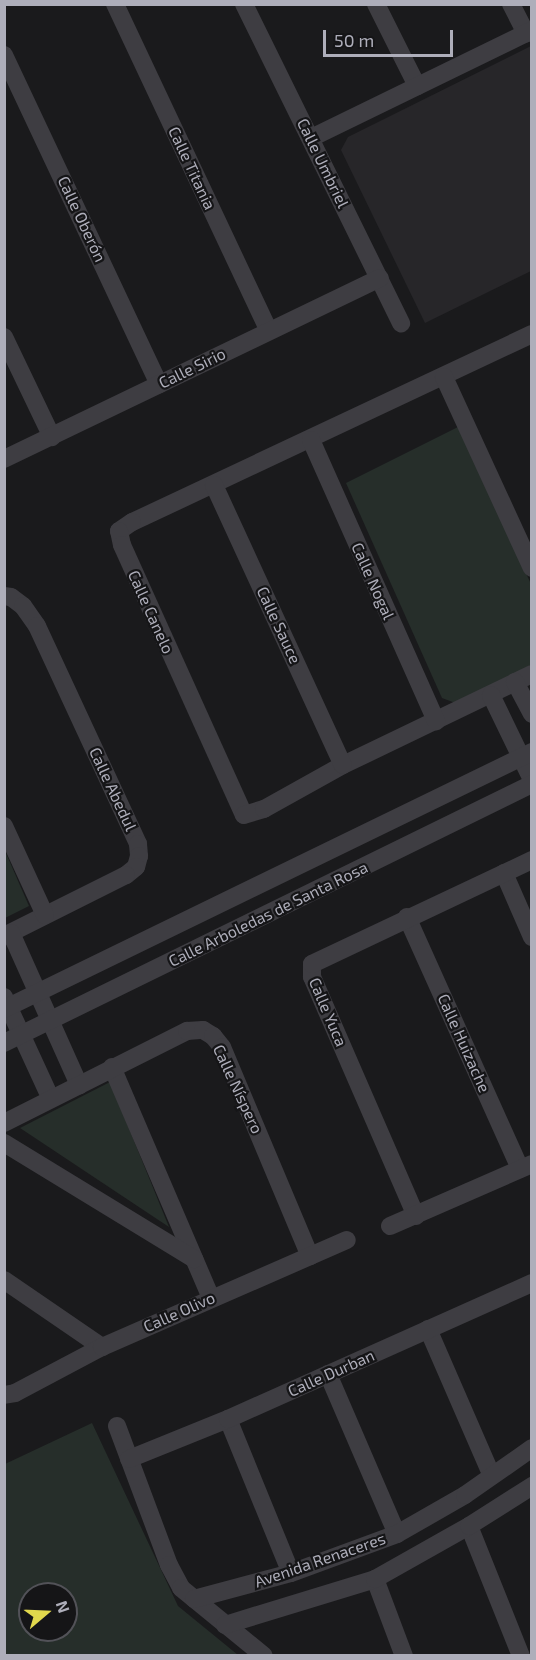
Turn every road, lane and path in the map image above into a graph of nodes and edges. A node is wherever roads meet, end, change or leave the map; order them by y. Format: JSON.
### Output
{"nodes":[{"id":1,"x":115,"y":4,"type":"edge"},
{"id":2,"x":244,"y":4,"type":"edge"},
{"id":3,"x":376,"y":4,"type":"edge"},
{"id":4,"x":511,"y":4,"type":"edge"},
{"id":5,"x":529,"y":32,"type":"edge"},
{"id":6,"x":4,"y":55,"type":"edge"},
{"id":7,"x":417,"y":86,"type":"junction"},
{"id":8,"x":311,"y":138,"type":"junction"},
{"id":9,"x":380,"y":278,"type":"junction"},
{"id":10,"x":401,"y":323,"type":"dead end"},
{"id":11,"x":269,"y":331,"type":"junction"},
{"id":12,"x":531,"y":334,"type":"edge"},
{"id":13,"x":4,"y":337,"type":"edge"},
{"id":14,"x":444,"y":377,"type":"junction"},
{"id":15,"x":159,"y":384,"type":"junction"},
{"id":16,"x":51,"y":437,"type":"junction"},
{"id":17,"x":311,"y":440,"type":"junction"},
{"id":18,"x":4,"y":459,"type":"edge"},
{"id":19,"x":214,"y":485,"type":"junction"},
{"id":20,"x":531,"y":568,"type":"edge"},
{"id":21,"x":4,"y":596,"type":"edge"},
{"id":22,"x":531,"y":674,"type":"edge"},
{"id":23,"x":514,"y":682,"type":"junction"},
{"id":24,"x":491,"y":694,"type":"junction"},
{"id":25,"x":531,"y":714,"type":"edge"},
{"id":26,"x":436,"y":721,"type":"junction"},
{"id":27,"x":526,"y":755,"type":"edge"},
{"id":28,"x":343,"y":765,"type":"junction"},
{"id":29,"x":531,"y":782,"type":"edge"},
{"id":30,"x":4,"y":826,"type":"edge"},
{"id":31,"x":531,"y":860,"type":"edge"},
{"id":32,"x":504,"y":873,"type":"junction"},
{"id":33,"x":45,"y":915,"type":"junction"},
{"id":34,"x":407,"y":917,"type":"junction"},
{"id":35,"x":8,"y":935,"type":"edge"},
{"id":36,"x":531,"y":937,"type":"edge"},
{"id":37,"x":37,"y":993,"type":"junction"},
{"id":38,"x":6,"y":1004,"type":"edge"},
{"id":39,"x":50,"y":1021,"type":"junction"},
{"id":40,"x":22,"y":1035,"type":"junction"},
{"id":41,"x":4,"y":1043,"type":"edge"},
{"id":42,"x":112,"y":1067,"type":"junction"},
{"id":43,"x":79,"y":1085,"type":"junction"},
{"id":44,"x":51,"y":1099,"type":"junction"},
{"id":45,"x":4,"y":1123,"type":"edge"},
{"id":46,"x":4,"y":1143,"type":"edge"},
{"id":47,"x":526,"y":1166,"type":"edge"},
{"id":48,"x":416,"y":1215,"type":"junction"},
{"id":49,"x":390,"y":1226,"type":"dead end"},
{"id":50,"x":347,"y":1240,"type":"dead end"},
{"id":51,"x":310,"y":1256,"type":"junction"},
{"id":52,"x":194,"y":1259,"type":"junction"},
{"id":53,"x":4,"y":1280,"type":"edge"},
{"id":54,"x":531,"y":1284,"type":"edge"},
{"id":55,"x":211,"y":1298,"type":"junction"},
{"id":56,"x":428,"y":1329,"type":"junction"},
{"id":57,"x":102,"y":1347,"type":"junction"},
{"id":58,"x":328,"y":1374,"type":"junction"},
{"id":59,"x":10,"y":1394,"type":"edge"},
{"id":60,"x":228,"y":1419,"type":"junction"},
{"id":61,"x":117,"y":1426,"type":"dead end"},
{"id":62,"x":531,"y":1448,"type":"edge"},
{"id":63,"x":129,"y":1459,"type":"junction"},
{"id":64,"x":492,"y":1476,"type":"junction"},
{"id":65,"x":531,"y":1486,"type":"edge"},
{"id":66,"x":470,"y":1526,"type":"junction"},
{"id":67,"x":397,"y":1534,"type":"junction"},
{"id":68,"x":291,"y":1573,"type":"junction"},
{"id":69,"x":375,"y":1579,"type":"junction"},
{"id":70,"x":194,"y":1599,"type":"junction"},
{"id":71,"x":225,"y":1625,"type":"junction"},
{"id":72,"x":264,"y":1656,"type":"edge"},
{"id":73,"x":404,"y":1656,"type":"edge"},
{"id":74,"x":521,"y":1656,"type":"edge"}],
"edges":[{"from":1,"to":11,"type":"street","name":"Calle Titania"},
{"from":2,"to":8,"type":"street","name":"Calle Umbriel"},
{"from":3,"to":7,"type":"street"},
{"from":4,"to":5,"type":"street"},
{"from":5,"to":7,"type":"street"},
{"from":6,"to":15,"type":"street","name":"Calle Oberón"},
{"from":7,"to":8,"type":"street"},
{"from":8,"to":9,"type":"street","name":"Calle Umbriel"},
{"from":9,"to":10,"type":"street","name":"Calle Umbriel"},
{"from":9,"to":11,"type":"street","name":"Calle Sirio"},
{"from":11,"to":15,"type":"street","name":"Calle Sirio"},
{"from":12,"to":14,"type":"street","name":"Calle Canelo"},
{"from":13,"to":16,"type":"street"},
{"from":14,"to":17,"type":"street","name":"Calle Canelo"},
{"from":14,"to":20,"type":"street"},
{"from":15,"to":16,"type":"street","name":"Calle Sirio"},
{"from":16,"to":18,"type":"street","name":"Calle Sirio"},
{"from":17,"to":19,"type":"street","name":"Calle Canelo"},
{"from":17,"to":26,"type":"street","name":"Calle Nogal"},
{"from":19,"to":28,"type":"street","name":"Calle Sauce"},
{"from":19,"to":28,"type":"street","name":"Calle Canelo"},
{"from":21,"to":33,"type":"street","name":"Calle Abedul"},
{"from":22,"to":23,"type":"street","name":"Calle Canelo"},
{"from":23,"to":24,"type":"street","name":"Calle Canelo"},
{"from":23,"to":25,"type":"street"},
{"from":24,"to":26,"type":"street","name":"Calle Canelo"},
{"from":24,"to":27,"type":"street"},
{"from":26,"to":28,"type":"street","name":"Calle Canelo"},
{"from":27,"to":29,"type":"street"},
{"from":27,"to":37,"type":"street","name":"Calle Arboledas de Santa Rosa"},
{"from":29,"to":39,"type":"street","name":"Calle Arboledas de Santa Rosa"},
{"from":30,"to":33,"type":"street"},
{"from":31,"to":32,"type":"street","name":"Calle Yuca"},
{"from":32,"to":34,"type":"street","name":"Calle Yuca"},
{"from":32,"to":36,"type":"street"},
{"from":33,"to":35,"type":"street","name":"Calle Abedul"},
{"from":34,"to":47,"type":"street","name":"Calle Huizache"},
{"from":34,"to":48,"type":"street","name":"Calle Yuca"},
{"from":35,"to":37,"type":"street","name":"Calle Abedul"},
{"from":37,"to":38,"type":"street","name":"Calle Arboledas de Santa Rosa"},
{"from":37,"to":39,"type":"street","name":"Calle Abedul"},
{"from":38,"to":40,"type":"street"},
{"from":39,"to":40,"type":"street","name":"Calle Arboledas de Santa Rosa"},
{"from":39,"to":43,"type":"street","name":"Calle Abedul"},
{"from":40,"to":41,"type":"street","name":"Calle Arboledas de Santa Rosa"},
{"from":40,"to":44,"type":"street"},
{"from":42,"to":43,"type":"street","name":"Calle Níspero"},
{"from":42,"to":51,"type":"street","name":"Calle Níspero"},
{"from":42,"to":52,"type":"street"},
{"from":43,"to":44,"type":"street","name":"Calle Níspero"},
{"from":44,"to":45,"type":"street","name":"Calle Níspero"},
{"from":46,"to":52,"type":"street"},
{"from":47,"to":48,"type":"street"},
{"from":48,"to":49,"type":"street"},
{"from":50,"to":51,"type":"street","name":"Calle Olivo"},
{"from":51,"to":55,"type":"street","name":"Calle Olivo"},
{"from":52,"to":55,"type":"street"},
{"from":53,"to":57,"type":"street"},
{"from":54,"to":56,"type":"street","name":"Calle Durban"},
{"from":55,"to":57,"type":"street","name":"Calle Olivo"},
{"from":56,"to":58,"type":"street","name":"Calle Durban"},
{"from":56,"to":64,"type":"street"},
{"from":57,"to":59,"type":"street","name":"Calle Olivo"},
{"from":58,"to":60,"type":"street","name":"Calle Durban"},
{"from":58,"to":67,"type":"street"},
{"from":60,"to":63,"type":"street","name":"Calle Durban"},
{"from":60,"to":68,"type":"street"},
{"from":61,"to":63,"type":"street"},
{"from":62,"to":64,"type":"street","name":"Avenida Renaceres"},
{"from":63,"to":70,"type":"street"},
{"from":64,"to":67,"type":"street","name":"Avenida Renaceres"},
{"from":65,"to":66,"type":"street","name":"Avenida Renaceres"},
{"from":66,"to":69,"type":"street","name":"Avenida Renaceres"},
{"from":66,"to":74,"type":"street"},
{"from":67,"to":68,"type":"street","name":"Avenida Renaceres"},
{"from":68,"to":70,"type":"street","name":"Avenida Renaceres"},
{"from":69,"to":71,"type":"street","name":"Avenida Renaceres"},
{"from":69,"to":73,"type":"street"},
{"from":70,"to":71,"type":"street"},
{"from":71,"to":72,"type":"street"}]}
